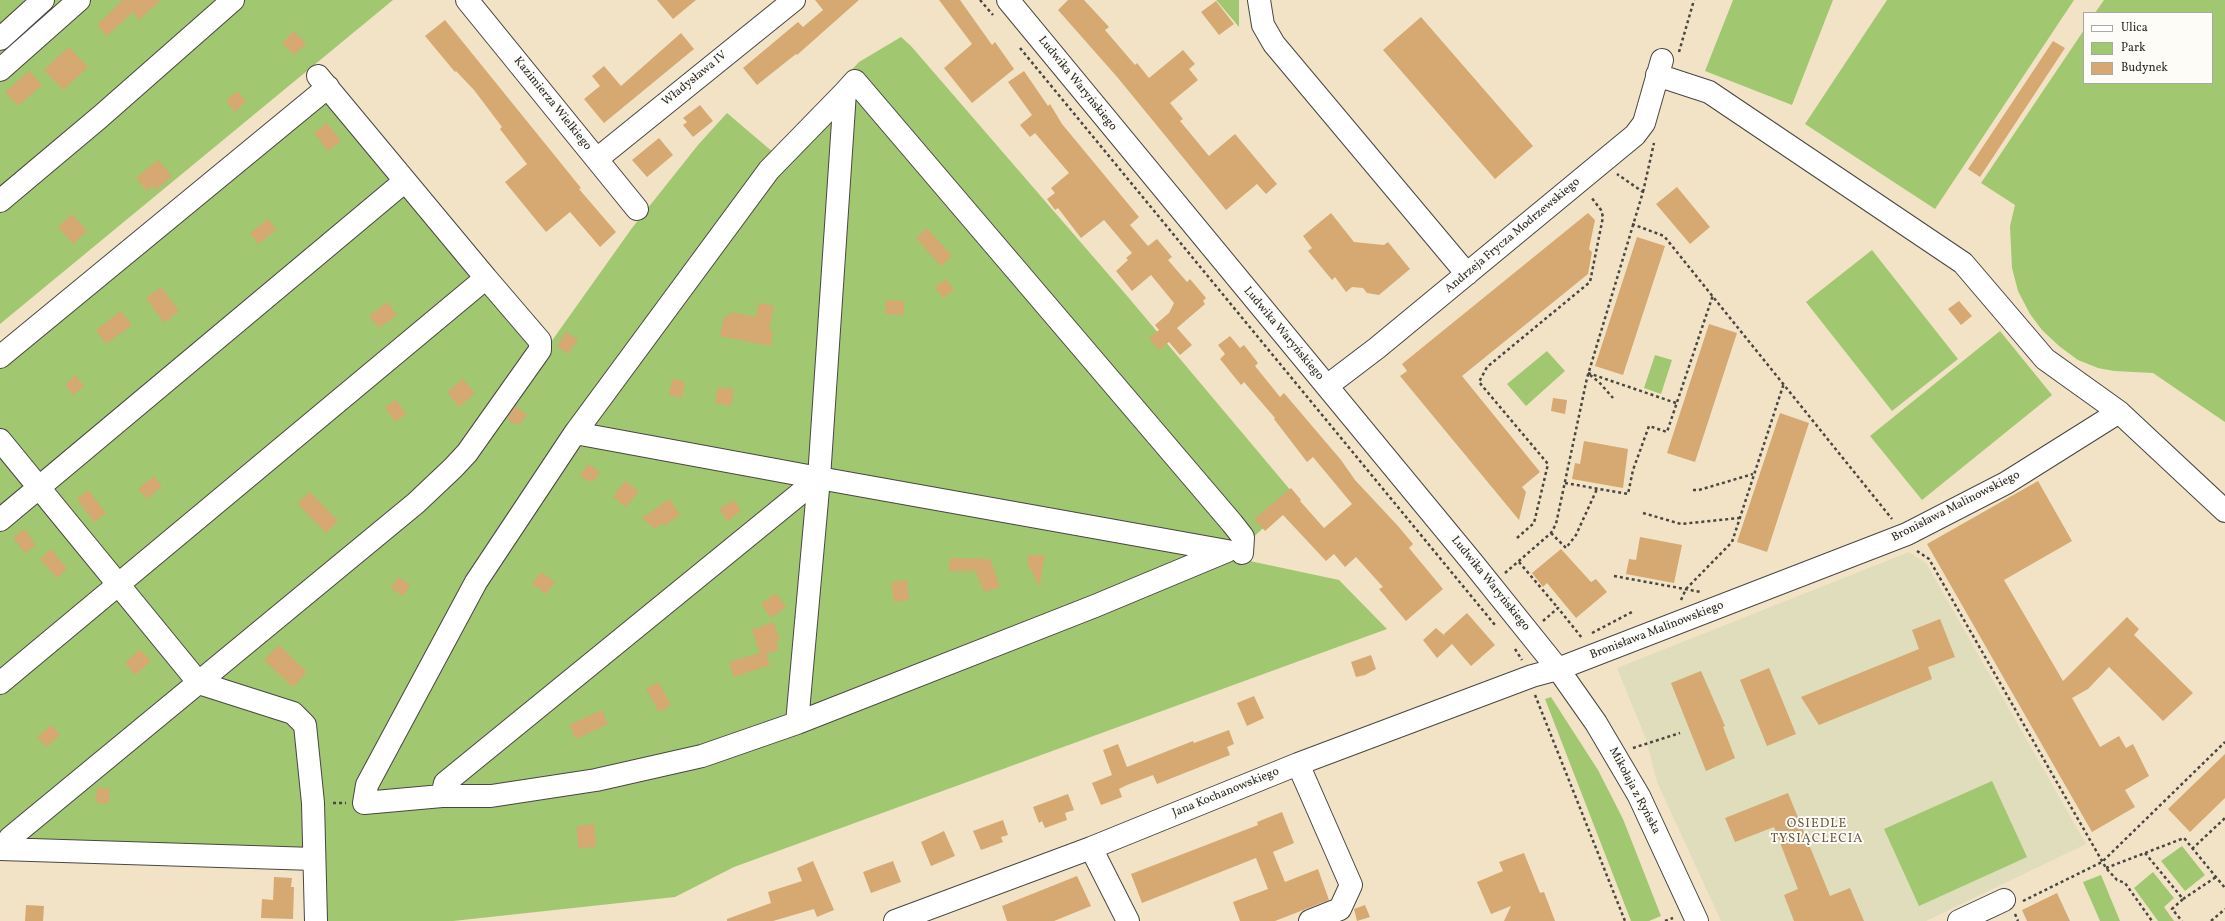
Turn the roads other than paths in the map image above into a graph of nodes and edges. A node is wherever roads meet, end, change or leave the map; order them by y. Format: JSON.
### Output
{"nodes":[{"id":1,"x":43,"y":0,"type":"edge"},
{"id":2,"x":79,"y":0,"type":"edge"},
{"id":3,"x":233,"y":0,"type":"edge"},
{"id":4,"x":467,"y":0,"type":"edge"},
{"id":5,"x":794,"y":0,"type":"edge"},
{"id":6,"x":1008,"y":0,"type":"edge"},
{"id":7,"x":1259,"y":0,"type":"edge"},
{"id":8,"x":0,"y":39,"type":"edge"},
{"id":9,"x":0,"y":70,"type":"edge"},
{"id":10,"x":845,"y":92,"type":"junction"},
{"id":11,"x":597,"y":159,"type":"junction"},
{"id":12,"x":405,"y":181,"type":"junction"},
{"id":13,"x":0,"y":201,"type":"edge"},
{"id":14,"x":637,"y":209,"type":"dead end"},
{"id":15,"x":1467,"y":274,"type":"junction"},
{"id":16,"x":486,"y":278,"type":"junction"},
{"id":17,"x":0,"y":357,"type":"edge"},
{"id":18,"x":1327,"y":386,"type":"junction"},
{"id":19,"x":2119,"y":412,"type":"junction"},
{"id":20,"x":575,"y":432,"type":"junction"},
{"id":21,"x":0,"y":440,"type":"edge"},
{"id":22,"x":819,"y":478,"type":"junction"},
{"id":23,"x":38,"y":488,"type":"junction"},
{"id":24,"x":2224,"y":505,"type":"edge"},
{"id":25,"x":0,"y":520,"type":"edge"},
{"id":26,"x":1242,"y":553,"type":"dead end"},
{"id":27,"x":119,"y":584,"type":"junction"},
{"id":28,"x":1558,"y":669,"type":"junction"},
{"id":29,"x":0,"y":683,"type":"edge"},
{"id":30,"x":199,"y":683,"type":"junction"},
{"id":31,"x":797,"y":723,"type":"junction"},
{"id":32,"x":1298,"y":764,"type":"junction"},
{"id":33,"x":442,"y":796,"type":"junction"},
{"id":34,"x":1091,"y":848,"type":"junction"},
{"id":35,"x":4,"y":849,"type":"edge"},
{"id":36,"x":314,"y":858,"type":"junction"},
{"id":37,"x":2001,"y":908,"type":"edge"},
{"id":38,"x":316,"y":921,"type":"edge"},
{"id":39,"x":896,"y":921,"type":"edge"},
{"id":40,"x":1128,"y":921,"type":"edge"},
{"id":41,"x":1310,"y":921,"type":"edge"},
{"id":42,"x":1697,"y":921,"type":"edge"},
{"id":43,"x":1959,"y":921,"type":"edge"}],
"edges":[{"from":1,"to":8,"type":"street"},
{"from":2,"to":9,"type":"street"},
{"from":3,"to":13,"type":"street"},
{"from":4,"to":11,"type":"street","name":"Kazimierza Wielkiego"},
{"from":5,"to":11,"type":"street","name":"Władysława IV"},
{"from":6,"to":18,"type":"street","name":"Ludwika Waryńskiego"},
{"from":7,"to":15,"type":"street"},
{"from":10,"to":20,"type":"street"},
{"from":10,"to":22,"type":"street"},
{"from":10,"to":26,"type":"street"},
{"from":11,"to":14,"type":"street","name":"Kazimierza Wielkiego"},
{"from":12,"to":16,"type":"street"},
{"from":12,"to":17,"type":"street"},
{"from":12,"to":23,"type":"street"},
{"from":15,"to":18,"type":"street","name":"Andrzeja Frycza Modrzewskiego"},
{"from":15,"to":19,"type":"street","name":"Andrzeja Frycza Modrzewskiego"},
{"from":16,"to":27,"type":"street"},
{"from":16,"to":30,"type":"street"},
{"from":18,"to":28,"type":"street","name":"Ludwika Waryńskiego"},
{"from":19,"to":24,"type":"street"},
{"from":19,"to":28,"type":"street","name":"Bronisława Malinowskiego"},
{"from":20,"to":22,"type":"street"},
{"from":20,"to":33,"type":"street"},
{"from":21,"to":23,"type":"street"},
{"from":22,"to":31,"type":"street"},
{"from":22,"to":31,"type":"street"},
{"from":22,"to":33,"type":"street"},
{"from":23,"to":25,"type":"street"},
{"from":23,"to":27,"type":"street"},
{"from":27,"to":29,"type":"street"},
{"from":27,"to":30,"type":"street"},
{"from":28,"to":32,"type":"street","name":"Jana Kochanowskiego"},
{"from":28,"to":42,"type":"street","name":"Mikołaja z Ryńska"},
{"from":30,"to":35,"type":"street"},
{"from":30,"to":36,"type":"street"},
{"from":31,"to":33,"type":"street"},
{"from":32,"to":34,"type":"street","name":"Jana Kochanowskiego"},
{"from":32,"to":41,"type":"street"},
{"from":34,"to":39,"type":"street","name":"Jana Kochanowskiego"},
{"from":34,"to":40,"type":"street"},
{"from":35,"to":36,"type":"street"},
{"from":36,"to":38,"type":"street"},
{"from":37,"to":43,"type":"street"}]}
